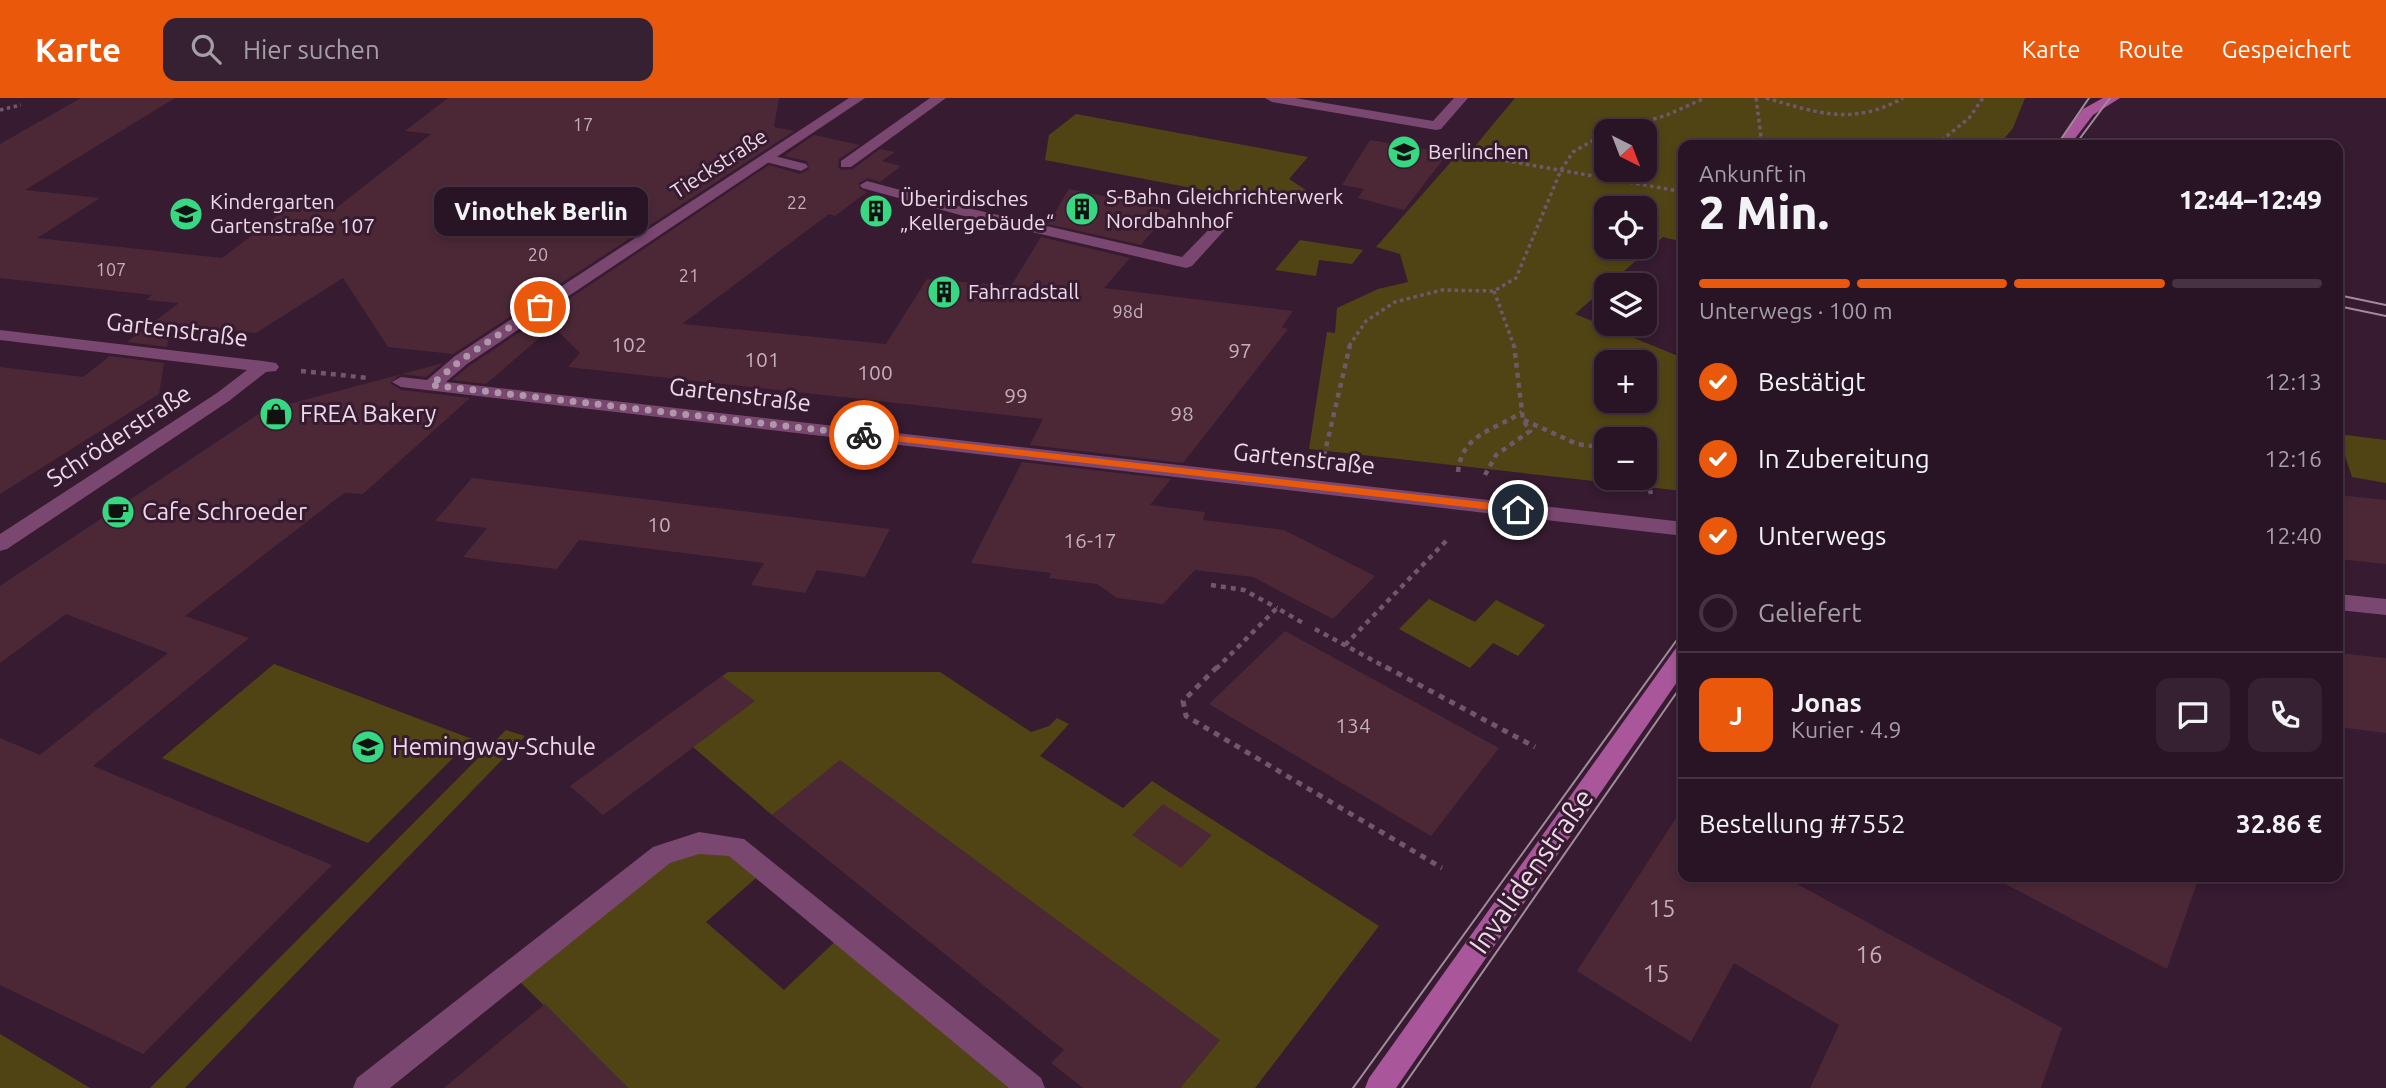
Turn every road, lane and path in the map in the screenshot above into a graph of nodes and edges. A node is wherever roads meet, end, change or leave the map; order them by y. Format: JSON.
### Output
{"nodes":[{"id":1,"x":858,"y":98,"type":"edge"},
{"id":2,"x":939,"y":98,"type":"edge"},
{"id":3,"x":1272,"y":98,"type":"edge"},
{"id":4,"x":1461,"y":98,"type":"edge"},
{"id":5,"x":1705,"y":98,"type":"edge"},
{"id":6,"x":1756,"y":98,"type":"edge"},
{"id":7,"x":1766,"y":98,"type":"edge"},
{"id":8,"x":1903,"y":98,"type":"edge"},
{"id":9,"x":1983,"y":98,"type":"edge"},
{"id":10,"x":2113,"y":98,"type":"edge"},
{"id":11,"x":21,"y":105,"type":"dead end"},
{"id":12,"x":2087,"y":105,"type":"edge"},
{"id":13,"x":0,"y":110,"type":"edge"},
{"id":14,"x":1654,"y":119,"type":"edge"},
{"id":15,"x":1594,"y":140,"type":"edge"},
{"id":16,"x":1764,"y":140,"type":"edge"},
{"id":17,"x":1940,"y":140,"type":"edge"},
{"id":18,"x":2066,"y":140,"type":"edge"},
{"id":19,"x":1457,"y":152,"type":"dead end"},
{"id":20,"x":767,"y":158,"type":"junction"},
{"id":21,"x":846,"y":164,"type":"dead end"},
{"id":22,"x":801,"y":167,"type":"dead end"},
{"id":23,"x":1561,"y":170,"type":"junction"},
{"id":24,"x":867,"y":186,"type":"dead end"},
{"id":25,"x":1678,"y":191,"type":"edge"},
{"id":26,"x":1222,"y":225,"type":"dead end"},
{"id":27,"x":1494,"y":291,"type":"junction"},
{"id":28,"x":0,"y":335,"type":"edge"},
{"id":29,"x":270,"y":367,"type":"junction"},
{"id":30,"x":401,"y":382,"type":"joint"},
{"id":31,"x":431,"y":385,"type":"junction"},
{"id":32,"x":1522,"y":412,"type":"junction"},
{"id":33,"x":1523,"y":419,"type":"junction"},
{"id":34,"x":1594,"y":446,"type":"edge"},
{"id":35,"x":1323,"y":461,"type":"dead end"},
{"id":36,"x":1458,"y":476,"type":"dead end"},
{"id":37,"x":1484,"y":479,"type":"dead end"},
{"id":38,"x":1678,"y":528,"type":"edge"},
{"id":39,"x":1446,"y":541,"type":"dead end"},
{"id":40,"x":0,"y":544,"type":"edge"},
{"id":41,"x":1211,"y":585,"type":"dead end"},
{"id":42,"x":2343,"y":603,"type":"edge"},
{"id":43,"x":2386,"y":607,"type":"edge"},
{"id":44,"x":1277,"y":608,"type":"junction"},
{"id":45,"x":1303,"y":623,"type":"dead end"},
{"id":46,"x":1315,"y":629,"type":"dead end"},
{"id":47,"x":1345,"y":645,"type":"junction"},
{"id":48,"x":1678,"y":663,"type":"edge"},
{"id":49,"x":1535,"y":747,"type":"dead end"},
{"id":50,"x":1442,"y":868,"type":"dead end"},
{"id":51,"x":367,"y":1088,"type":"edge"},
{"id":52,"x":1031,"y":1088,"type":"edge"},
{"id":53,"x":1379,"y":1088,"type":"edge"}],
"edges":[{"from":1,"to":20,"type":"street","name":"Tieckstraße"},
{"from":2,"to":21,"type":"street"},
{"from":3,"to":4,"type":"street"},
{"from":5,"to":14,"type":"path"},
{"from":6,"to":16,"type":"path"},
{"from":7,"to":8,"type":"path"},
{"from":9,"to":17,"type":"path"},
{"from":10,"to":12,"type":"street"},
{"from":11,"to":13,"type":"path"},
{"from":12,"to":18,"type":"street"},
{"from":15,"to":23,"type":"path"},
{"from":19,"to":23,"type":"path"},
{"from":20,"to":22,"type":"street"},
{"from":20,"to":31,"type":"street","name":"Tieckstraße"},
{"from":23,"to":25,"type":"path"},
{"from":23,"to":27,"type":"path"},
{"from":24,"to":26,"type":"street"},
{"from":27,"to":32,"type":"path"},
{"from":27,"to":35,"type":"path"},
{"from":28,"to":29,"type":"street","name":"Gartenstraße"},
{"from":29,"to":30,"type":"path","name":"Gartenstraße"},
{"from":29,"to":40,"type":"street","name":"Schröderstraße"},
{"from":30,"to":31,"type":"street","name":"Gartenstraße"},
{"from":31,"to":38,"type":"street","name":"Gartenstraße"},
{"from":32,"to":33,"type":"path"},
{"from":32,"to":36,"type":"path"},
{"from":33,"to":34,"type":"path"},
{"from":33,"to":37,"type":"path"},
{"from":39,"to":47,"type":"path"},
{"from":41,"to":44,"type":"path"},
{"from":42,"to":43,"type":"street"},
{"from":44,"to":45,"type":"path"},
{"from":44,"to":50,"type":"path"},
{"from":46,"to":47,"type":"path"},
{"from":47,"to":49,"type":"path"},
{"from":48,"to":53,"type":"street","name":"Invalidenstraße"},
{"from":51,"to":52,"type":"street"}]}
